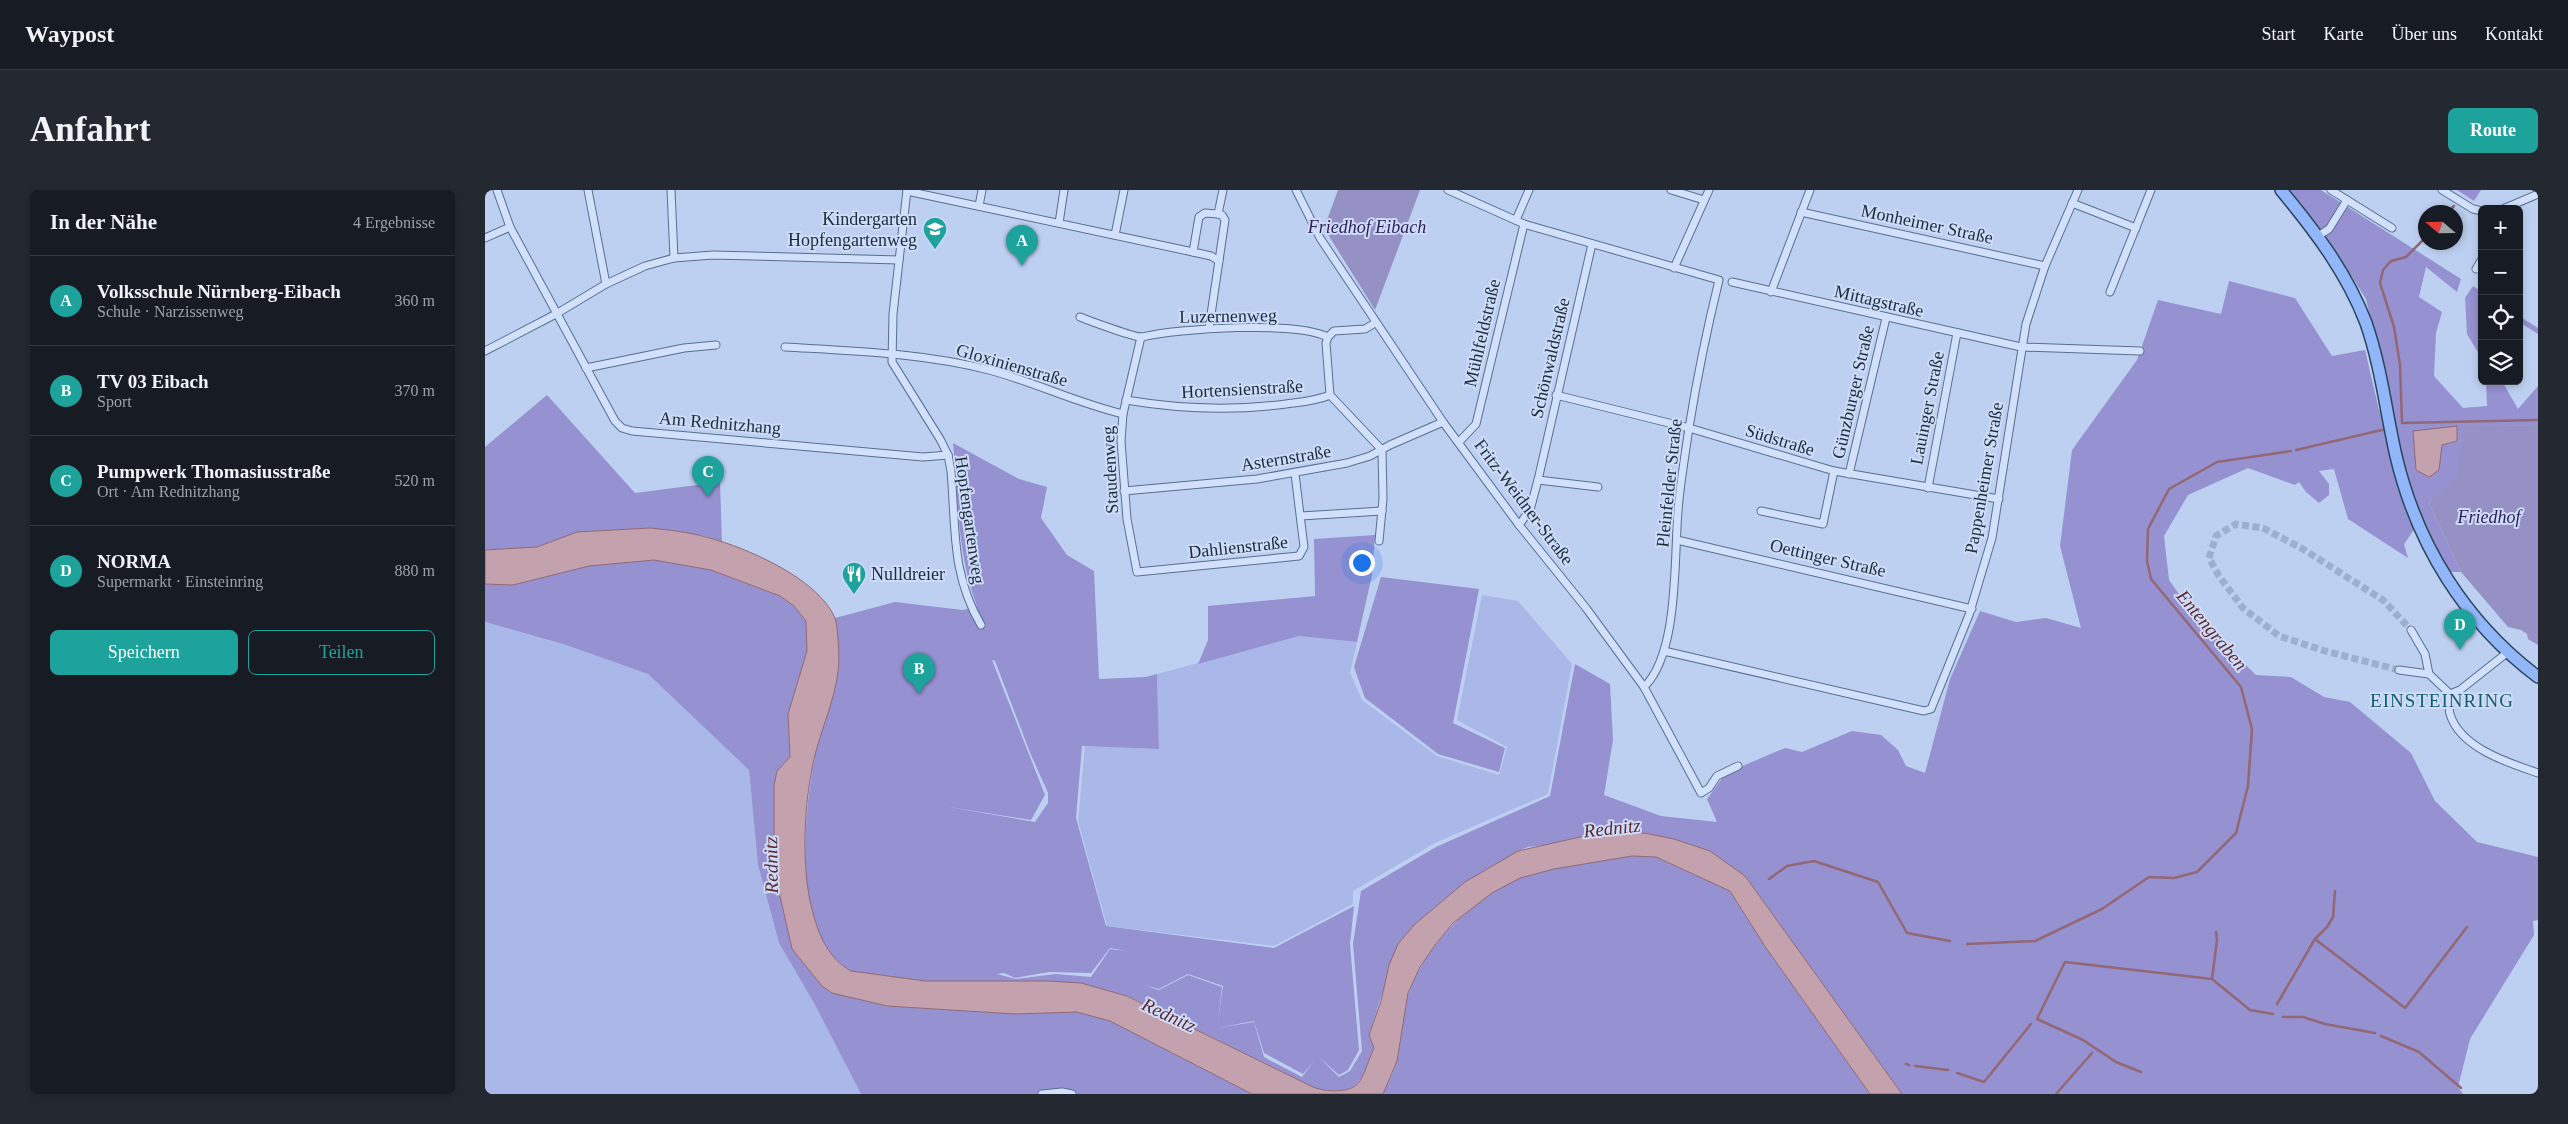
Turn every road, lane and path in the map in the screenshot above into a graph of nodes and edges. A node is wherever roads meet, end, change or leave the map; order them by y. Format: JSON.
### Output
{"nodes":[{"id":1,"x":497,"y":190,"type":"edge"},
{"id":2,"x":588,"y":190,"type":"edge"},
{"id":3,"x":671,"y":190,"type":"edge"},
{"id":4,"x":907,"y":190,"type":"edge"},
{"id":5,"x":981,"y":190,"type":"edge"},
{"id":6,"x":1065,"y":190,"type":"edge"},
{"id":7,"x":1124,"y":190,"type":"edge"},
{"id":8,"x":1223,"y":190,"type":"edge"},
{"id":9,"x":1296,"y":190,"type":"edge"},
{"id":10,"x":1449,"y":190,"type":"edge"},
{"id":11,"x":1529,"y":190,"type":"edge"},
{"id":12,"x":1671,"y":190,"type":"edge"},
{"id":13,"x":1709,"y":190,"type":"edge"},
{"id":14,"x":1810,"y":190,"type":"edge"},
{"id":15,"x":2079,"y":190,"type":"edge"},
{"id":16,"x":2151,"y":190,"type":"edge"},
{"id":17,"x":2281,"y":190,"type":"edge"},
{"id":18,"x":2331,"y":190,"type":"edge"},
{"id":19,"x":2442,"y":190,"type":"edge"},
{"id":20,"x":2538,"y":194,"type":"edge"},
{"id":21,"x":1704,"y":200,"type":"junction"},
{"id":22,"x":2347,"y":200,"type":"junction"},
{"id":23,"x":2073,"y":203,"type":"junction"},
{"id":24,"x":2512,"y":205,"type":"edge"},
{"id":25,"x":979,"y":206,"type":"junction"},
{"id":26,"x":2478,"y":210,"type":"edge"},
{"id":27,"x":1801,"y":212,"type":"junction"},
{"id":28,"x":1218,"y":214,"type":"junction"},
{"id":29,"x":1516,"y":220,"type":"junction"},
{"id":30,"x":1059,"y":223,"type":"junction"},
{"id":31,"x":1524,"y":224,"type":"junction"},
{"id":32,"x":510,"y":227,"type":"junction"},
{"id":33,"x":2136,"y":228,"type":"junction"},
{"id":34,"x":2392,"y":228,"type":"dead end"},
{"id":35,"x":1115,"y":235,"type":"junction"},
{"id":36,"x":2317,"y":236,"type":"junction"},
{"id":37,"x":485,"y":238,"type":"edge"},
{"id":38,"x":1592,"y":244,"type":"junction"},
{"id":39,"x":1193,"y":252,"type":"junction"},
{"id":40,"x":674,"y":258,"type":"junction"},
{"id":41,"x":899,"y":260,"type":"junction"},
{"id":42,"x":1219,"y":261,"type":"junction"},
{"id":43,"x":2045,"y":266,"type":"junction"},
{"id":44,"x":2478,"y":266,"type":"edge"},
{"id":45,"x":1674,"y":268,"type":"junction"},
{"id":46,"x":2476,"y":269,"type":"dead end"},
{"id":47,"x":1732,"y":282,"type":"dead end"},
{"id":48,"x":606,"y":284,"type":"junction"},
{"id":49,"x":1771,"y":292,"type":"junction"},
{"id":50,"x":2110,"y":292,"type":"dead end"},
{"id":51,"x":556,"y":314,"type":"junction"},
{"id":52,"x":1080,"y":318,"type":"dead end"},
{"id":53,"x":1886,"y":318,"type":"junction"},
{"id":54,"x":1375,"y":323,"type":"junction"},
{"id":55,"x":1209,"y":328,"type":"junction"},
{"id":56,"x":1957,"y":334,"type":"junction"},
{"id":57,"x":1141,"y":337,"type":"junction"},
{"id":58,"x":1328,"y":337,"type":"junction"},
{"id":59,"x":715,"y":345,"type":"dead end"},
{"id":60,"x":785,"y":347,"type":"dead end"},
{"id":61,"x":2021,"y":347,"type":"junction"},
{"id":62,"x":485,"y":351,"type":"edge"},
{"id":63,"x":2140,"y":351,"type":"dead end"},
{"id":64,"x":892,"y":354,"type":"junction"},
{"id":65,"x":586,"y":368,"type":"junction"},
{"id":66,"x":1330,"y":395,"type":"junction"},
{"id":67,"x":1556,"y":395,"type":"junction"},
{"id":68,"x":1125,"y":400,"type":"junction"},
{"id":69,"x":1123,"y":414,"type":"junction"},
{"id":70,"x":1443,"y":422,"type":"junction"},
{"id":71,"x":1689,"y":428,"type":"junction"},
{"id":72,"x":1459,"y":442,"type":"junction"},
{"id":73,"x":1382,"y":450,"type":"junction"},
{"id":74,"x":948,"y":455,"type":"junction"},
{"id":75,"x":1834,"y":471,"type":"junction"},
{"id":76,"x":1295,"y":474,"type":"junction"},
{"id":77,"x":1849,"y":474,"type":"junction"},
{"id":78,"x":1538,"y":480,"type":"junction"},
{"id":79,"x":1598,"y":487,"type":"dead end"},
{"id":80,"x":1928,"y":488,"type":"junction"},
{"id":81,"x":1124,"y":491,"type":"junction"},
{"id":82,"x":1999,"y":499,"type":"junction"},
{"id":83,"x":1382,"y":511,"type":"junction"},
{"id":84,"x":1761,"y":511,"type":"dead end"},
{"id":85,"x":1301,"y":516,"type":"junction"},
{"id":86,"x":1519,"y":525,"type":"junction"},
{"id":87,"x":1677,"y":540,"type":"junction"},
{"id":88,"x":1379,"y":541,"type":"dead end"},
{"id":89,"x":1137,"y":572,"type":"joint"},
{"id":90,"x":1972,"y":608,"type":"junction"},
{"id":91,"x":981,"y":625,"type":"dead end"},
{"id":92,"x":2411,"y":630,"type":"tunnel mouth"},
{"id":93,"x":1664,"y":651,"type":"junction"},
{"id":94,"x":2508,"y":652,"type":"junction"},
{"id":95,"x":2399,"y":670,"type":"tunnel mouth"},
{"id":96,"x":2429,"y":674,"type":"junction"},
{"id":97,"x":2538,"y":677,"type":"edge"},
{"id":98,"x":1644,"y":687,"type":"junction"},
{"id":99,"x":2450,"y":694,"type":"junction"},
{"id":100,"x":1738,"y":766,"type":"dead end"},
{"id":101,"x":2538,"y":773,"type":"edge"},
{"id":102,"x":1042,"y":1094,"type":"edge"},
{"id":103,"x":1072,"y":1094,"type":"edge"}],
"edges":[{"from":1,"to":32,"type":"street","name":"Am Rednitzhang"},
{"from":2,"to":48,"type":"street"},
{"from":3,"to":40,"type":"street"},
{"from":4,"to":25,"type":"street"},
{"from":4,"to":41,"type":"street","name":"Hopfengartenweg"},
{"from":5,"to":25,"type":"street"},
{"from":6,"to":30,"type":"street"},
{"from":7,"to":35,"type":"street"},
{"from":8,"to":28,"type":"street"},
{"from":9,"to":54,"type":"street","name":"Fritz-Weidner-Straße"},
{"from":10,"to":29,"type":"street"},
{"from":11,"to":29,"type":"street"},
{"from":12,"to":21,"type":"street"},
{"from":13,"to":21,"type":"street"},
{"from":14,"to":27,"type":"street"},
{"from":15,"to":23,"type":"street","name":"Pappenheimer Straße"},
{"from":16,"to":33,"type":"street"},
{"from":17,"to":36,"type":"main road"},
{"from":18,"to":22,"type":"street"},
{"from":19,"to":26,"type":"street"},
{"from":20,"to":24,"type":"street"},
{"from":21,"to":45,"type":"street"},
{"from":22,"to":34,"type":"street"},
{"from":22,"to":36,"type":"street"},
{"from":23,"to":33,"type":"street"},
{"from":23,"to":43,"type":"street","name":"Pappenheimer Straße"},
{"from":25,"to":30,"type":"street"},
{"from":27,"to":43,"type":"street","name":"Monheimer Straße"},
{"from":27,"to":49,"type":"street"},
{"from":28,"to":39,"type":"street"},
{"from":28,"to":42,"type":"street"},
{"from":29,"to":31,"type":"street"},
{"from":30,"to":35,"type":"street"},
{"from":31,"to":38,"type":"street"},
{"from":31,"to":72,"type":"street","name":"Mühlfeldstraße"},
{"from":32,"to":37,"type":"street"},
{"from":32,"to":51,"type":"street","name":"Am Rednitzhang"},
{"from":33,"to":50,"type":"street"},
{"from":35,"to":39,"type":"street"},
{"from":36,"to":94,"type":"main road"},
{"from":38,"to":45,"type":"street"},
{"from":38,"to":67,"type":"street","name":"Schönwaldstraße"},
{"from":39,"to":42,"type":"street"},
{"from":40,"to":41,"type":"street"},
{"from":40,"to":48,"type":"street"},
{"from":41,"to":64,"type":"street","name":"Hopfengartenweg"},
{"from":42,"to":55,"type":"street"},
{"from":43,"to":61,"type":"street","name":"Pappenheimer Straße"},
{"from":44,"to":46,"type":"street"},
{"from":45,"to":71,"type":"street","name":"Pleinfelder Straße"},
{"from":47,"to":49,"type":"street","name":"Mittagstraße"},
{"from":48,"to":51,"type":"street"},
{"from":49,"to":53,"type":"street","name":"Mittagstraße"},
{"from":51,"to":62,"type":"street"},
{"from":51,"to":65,"type":"street","name":"Am Rednitzhang"},
{"from":52,"to":57,"type":"street","name":"Luzernenweg"},
{"from":53,"to":56,"type":"street","name":"Mittagstraße"},
{"from":53,"to":77,"type":"street","name":"Günzburger Straße"},
{"from":54,"to":58,"type":"street"},
{"from":54,"to":70,"type":"street","name":"Fritz-Weidner-Straße"},
{"from":55,"to":57,"type":"street","name":"Luzernenweg"},
{"from":55,"to":58,"type":"street","name":"Luzernenweg"},
{"from":56,"to":61,"type":"street","name":"Mittagstraße"},
{"from":56,"to":80,"type":"street","name":"Lauinger Straße"},
{"from":57,"to":68,"type":"street","name":"Staudenweg"},
{"from":58,"to":66,"type":"street"},
{"from":59,"to":65,"type":"street"},
{"from":60,"to":64,"type":"street","name":"Gloxinienstraße"},
{"from":61,"to":63,"type":"street","name":"Mittagstraße"},
{"from":61,"to":82,"type":"street","name":"Pappenheimer Straße"},
{"from":64,"to":69,"type":"street","name":"Gloxinienstraße"},
{"from":64,"to":74,"type":"street","name":"Hopfengartenweg"},
{"from":65,"to":74,"type":"street","name":"Am Rednitzhang"},
{"from":66,"to":68,"type":"street","name":"Hortensienstraße"},
{"from":66,"to":73,"type":"street"},
{"from":67,"to":71,"type":"street","name":"Südstraße"},
{"from":67,"to":78,"type":"street","name":"Schönwaldstraße"},
{"from":68,"to":69,"type":"street","name":"Staudenweg"},
{"from":69,"to":81,"type":"street","name":"Staudenweg"},
{"from":70,"to":72,"type":"street","name":"Fritz-Weidner-Straße"},
{"from":70,"to":73,"type":"street","name":"Asternstraße"},
{"from":71,"to":75,"type":"street","name":"Südstraße"},
{"from":71,"to":87,"type":"street","name":"Pleinfelder Straße"},
{"from":72,"to":86,"type":"street","name":"Fritz-Weidner-Straße"},
{"from":73,"to":76,"type":"street","name":"Asternstraße"},
{"from":73,"to":83,"type":"street"},
{"from":74,"to":91,"type":"street","name":"Hopfengartenweg"},
{"from":75,"to":77,"type":"street","name":"Südstraße"},
{"from":75,"to":84,"type":"street"},
{"from":76,"to":81,"type":"street","name":"Asternstraße"},
{"from":76,"to":85,"type":"street","name":"Dahlienstraße"},
{"from":77,"to":80,"type":"street","name":"Südstraße"},
{"from":78,"to":79,"type":"street"},
{"from":78,"to":86,"type":"street","name":"Schönwaldstraße"},
{"from":80,"to":82,"type":"street","name":"Südstraße"},
{"from":81,"to":89,"type":"street","name":"Staudenweg"},
{"from":82,"to":90,"type":"street","name":"Pappenheimer Straße"},
{"from":83,"to":85,"type":"street","name":"Dahlienstraße"},
{"from":83,"to":88,"type":"street"},
{"from":85,"to":89,"type":"street","name":"Dahlienstraße"},
{"from":86,"to":98,"type":"street","name":"Fritz-Weidner-Straße"},
{"from":87,"to":90,"type":"street","name":"Oettinger Straße"},
{"from":87,"to":93,"type":"street","name":"Pleinfelder Straße"},
{"from":90,"to":93,"type":"street","name":"Pappenheimer Straße"},
{"from":92,"to":96,"type":"street"},
{"from":93,"to":98,"type":"street","name":"Pleinfelder Straße"},
{"from":94,"to":97,"type":"main road"},
{"from":94,"to":99,"type":"street"},
{"from":95,"to":96,"type":"street"},
{"from":96,"to":99,"type":"street"},
{"from":98,"to":100,"type":"street","name":"Fritz-Weidner-Straße"},
{"from":99,"to":101,"type":"street"},
{"from":102,"to":103,"type":"street"}]}
